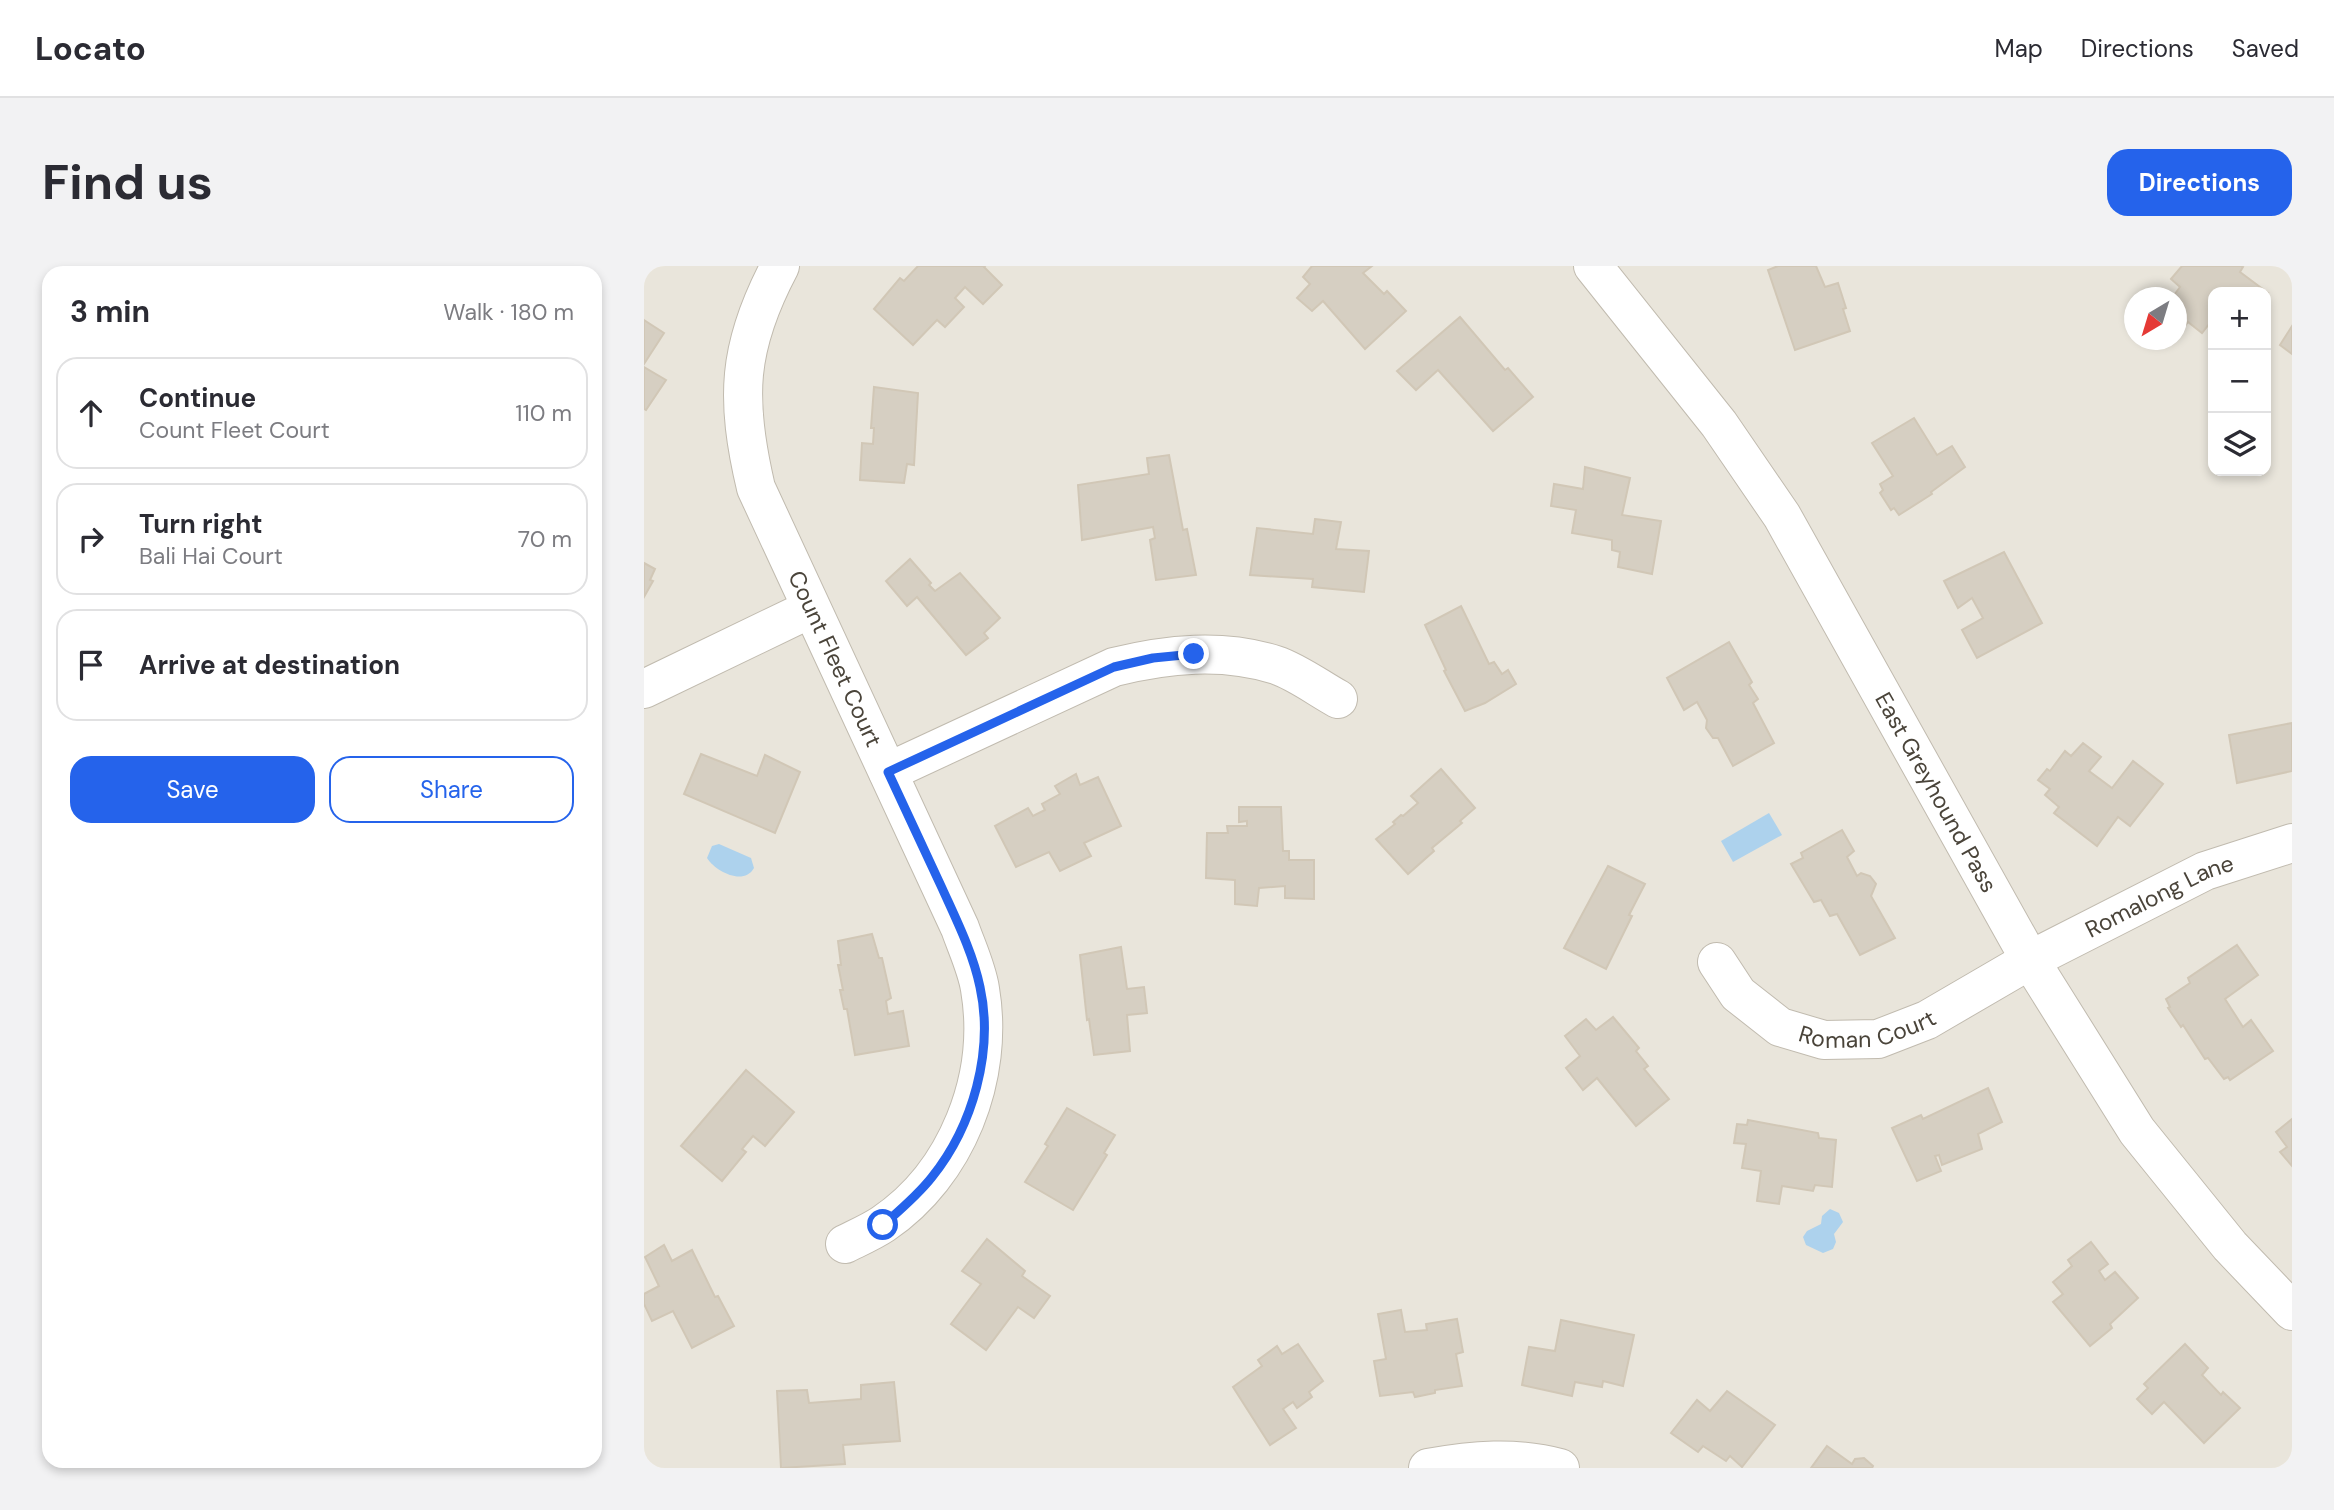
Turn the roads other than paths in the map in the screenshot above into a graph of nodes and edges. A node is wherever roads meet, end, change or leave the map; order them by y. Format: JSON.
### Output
{"nodes":[{"id":1,"x":780,"y":266,"type":"edge"},
{"id":2,"x":1593,"y":266,"type":"edge"},
{"id":3,"x":810,"y":609,"type":"junction"},
{"id":4,"x":644,"y":689,"type":"edge"},
{"id":5,"x":1338,"y":699,"type":"dead end"},
{"id":6,"x":888,"y":772,"type":"junction"},
{"id":7,"x":2292,"y":844,"type":"edge"},
{"id":8,"x":2030,"y":960,"type":"junction"},
{"id":9,"x":1717,"y":962,"type":"dead end"},
{"id":10,"x":845,"y":1244,"type":"dead end"},
{"id":11,"x":2292,"y":1311,"type":"edge"},
{"id":12,"x":1428,"y":1468,"type":"edge"},
{"id":13,"x":1560,"y":1468,"type":"edge"}],
"edges":[{"from":1,"to":3,"type":"street","name":"Count Fleet Court"},
{"from":2,"to":8,"type":"street","name":"East Greyhound Pass"},
{"from":3,"to":4,"type":"street"},
{"from":3,"to":6,"type":"street","name":"Count Fleet Court"},
{"from":5,"to":6,"type":"street"},
{"from":6,"to":10,"type":"street","name":"Count Fleet Court"},
{"from":7,"to":8,"type":"street","name":"Romalong Lane"},
{"from":8,"to":9,"type":"street","name":"Roman Court"},
{"from":8,"to":11,"type":"street","name":"East Greyhound Pass"},
{"from":12,"to":13,"type":"street"}]}
